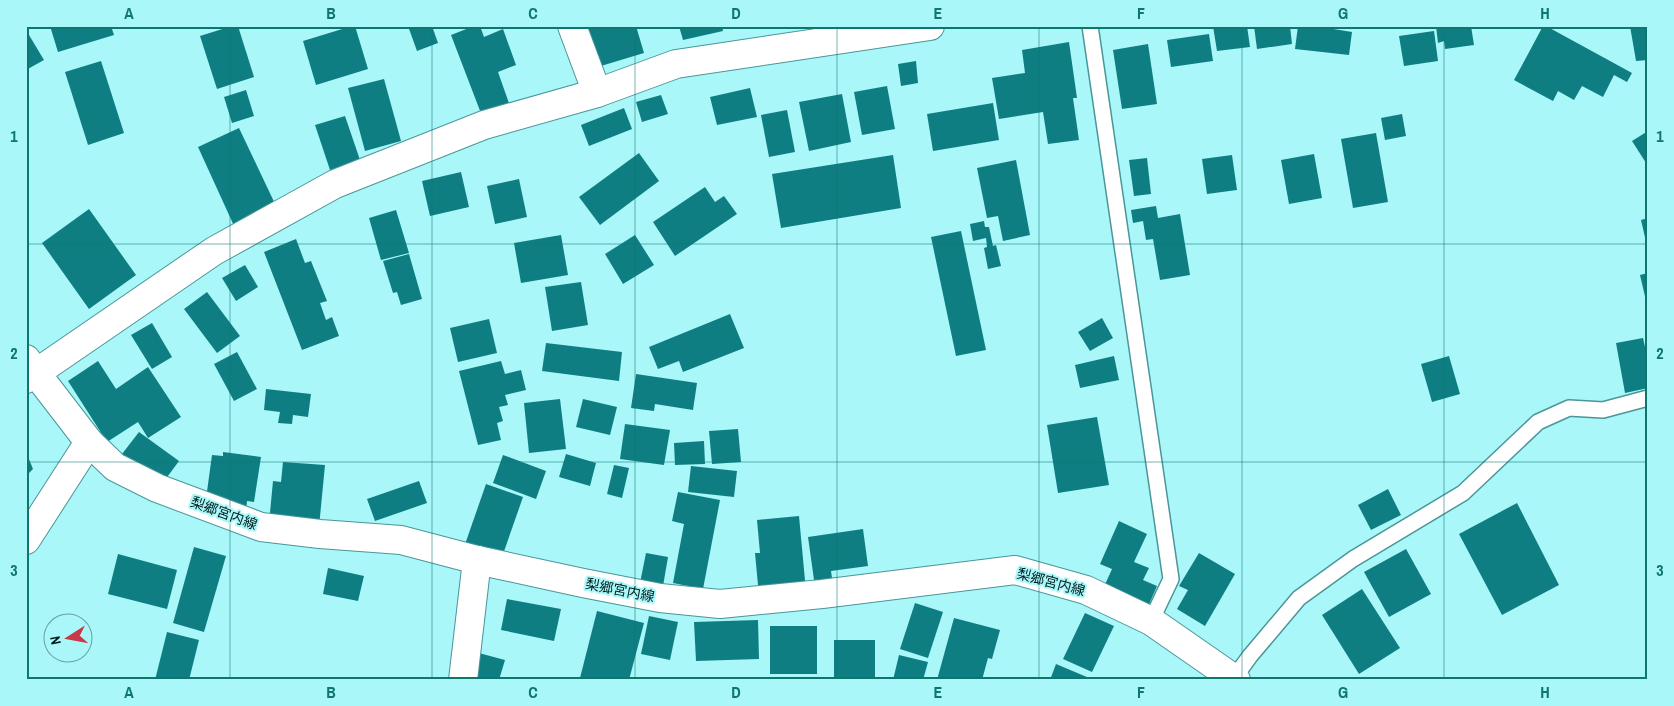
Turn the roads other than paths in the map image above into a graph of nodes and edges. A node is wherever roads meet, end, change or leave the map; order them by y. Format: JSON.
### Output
{"nodes":[{"id":1,"x":572,"y":26,"type":"edge"},
{"id":2,"x":930,"y":26,"type":"edge"},
{"id":3,"x":1090,"y":26,"type":"edge"},
{"id":4,"x":597,"y":93,"type":"junction"},
{"id":5,"x":30,"y":370,"type":"edge"},
{"id":6,"x":1648,"y":398,"type":"edge"},
{"id":7,"x":89,"y":442,"type":"junction"},
{"id":8,"x":26,"y":540,"type":"edge"},
{"id":9,"x":478,"y":560,"type":"junction"},
{"id":10,"x":1151,"y":621,"type":"junction"},
{"id":11,"x":1235,"y":679,"type":"edge"},
{"id":12,"x":463,"y":680,"type":"edge"}],
"edges":[{"from":1,"to":4,"type":"main road"},
{"from":2,"to":4,"type":"main road"},
{"from":3,"to":10,"type":"lane"},
{"from":4,"to":5,"type":"main road"},
{"from":5,"to":7,"type":"main road","name":"梨郷宮内線"},
{"from":6,"to":11,"type":"lane"},
{"from":7,"to":8,"type":"main road"},
{"from":7,"to":9,"type":"main road","name":"梨郷宮内線"},
{"from":9,"to":10,"type":"main road","name":"梨郷宮内線"},
{"from":9,"to":12,"type":"main road"},
{"from":10,"to":11,"type":"main road","name":"梨郷宮内線"}]}
